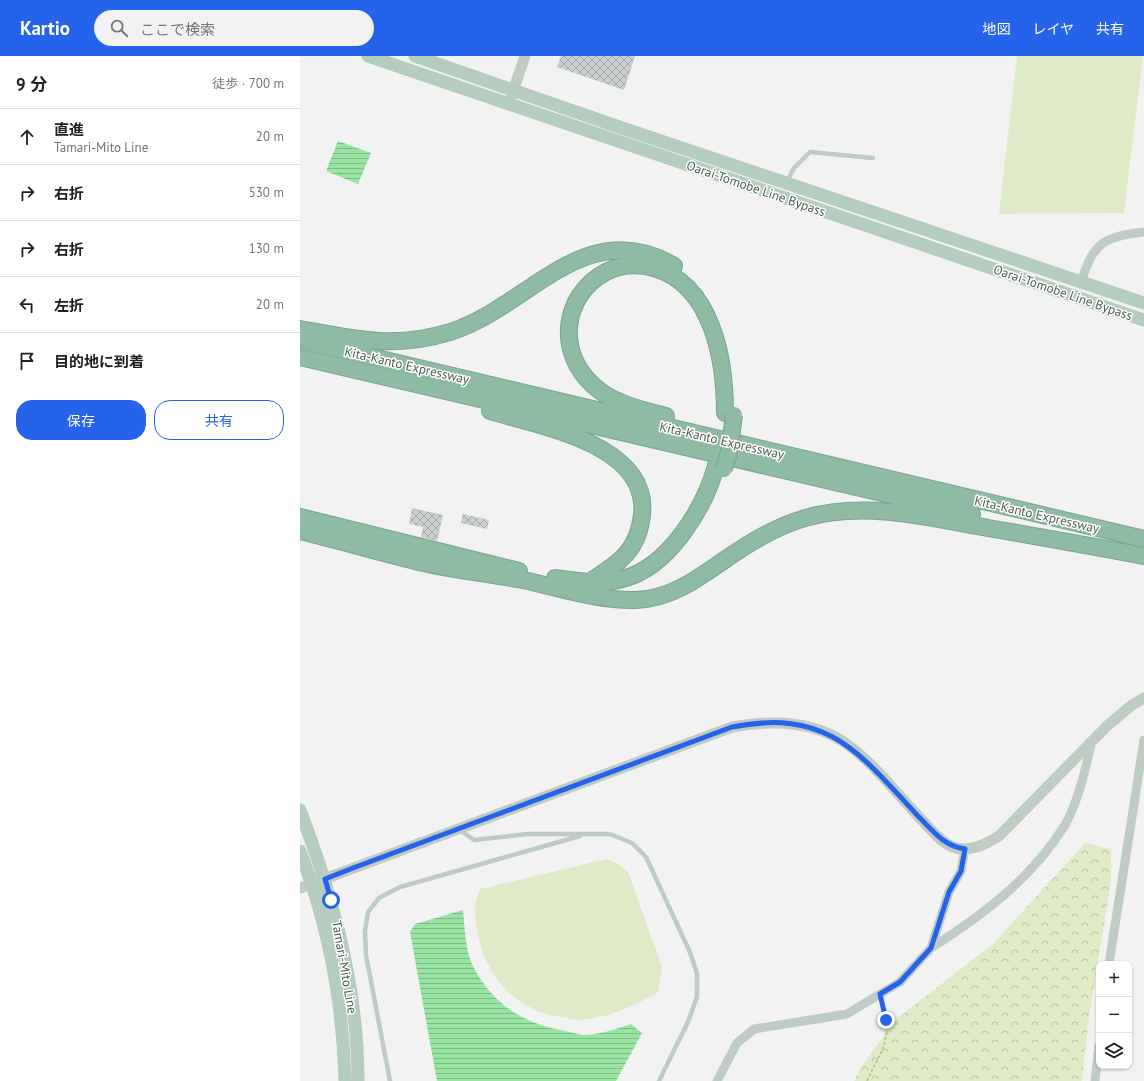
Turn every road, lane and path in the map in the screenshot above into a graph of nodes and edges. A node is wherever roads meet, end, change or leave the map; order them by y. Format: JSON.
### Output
{"nodes":[{"id":1,"x":368,"y":56,"type":"edge"},
{"id":2,"x":415,"y":56,"type":"edge"},
{"id":3,"x":525,"y":56,"type":"edge"},
{"id":4,"x":514,"y":89,"type":"junction"},
{"id":5,"x":509,"y":104,"type":"junction"},
{"id":6,"x":873,"y":158,"type":"dead end"},
{"id":7,"x":786,"y":183,"type":"junction"},
{"id":8,"x":1144,"y":232,"type":"edge"},
{"id":9,"x":1081,"y":282,"type":"junction"},
{"id":10,"x":1144,"y":303,"type":"edge"},
{"id":11,"x":1144,"y":320,"type":"edge"},
{"id":12,"x":300,"y":329,"type":"edge"},
{"id":13,"x":300,"y":340,"type":"edge"},
{"id":14,"x":304,"y":358,"type":"edge"},
{"id":15,"x":730,"y":414,"type":"junction"},
{"id":16,"x":720,"y":468,"type":"junction"},
{"id":17,"x":860,"y":472,"type":"junction"},
{"id":18,"x":300,"y":517,"type":"edge"},
{"id":19,"x":300,"y":531,"type":"edge"},
{"id":20,"x":1144,"y":539,"type":"edge"},
{"id":21,"x":1144,"y":556,"type":"edge"},
{"id":22,"x":590,"y":581,"type":"junction"},
{"id":23,"x":596,"y":596,"type":"junction"},
{"id":24,"x":1144,"y":698,"type":"edge"},
{"id":25,"x":1144,"y":740,"type":"edge"},
{"id":26,"x":1091,"y":744,"type":"junction"},
{"id":27,"x":300,"y":810,"type":"edge"},
{"id":28,"x":459,"y":829,"type":"junction"},
{"id":29,"x":585,"y":835,"type":"junction"},
{"id":30,"x":965,"y":849,"type":"junction"},
{"id":31,"x":300,"y":851,"type":"edge"},
{"id":32,"x":325,"y":879,"type":"junction"},
{"id":33,"x":306,"y":886,"type":"edge"},
{"id":34,"x":931,"y":948,"type":"junction"},
{"id":35,"x":1110,"y":961,"type":"edge"},
{"id":36,"x":880,"y":994,"type":"junction"},
{"id":37,"x":1096,"y":1069,"type":"edge"},
{"id":38,"x":345,"y":1081,"type":"edge"},
{"id":39,"x":358,"y":1081,"type":"edge"},
{"id":40,"x":390,"y":1081,"type":"edge"},
{"id":41,"x":659,"y":1081,"type":"edge"},
{"id":42,"x":717,"y":1081,"type":"edge"},
{"id":43,"x":867,"y":1081,"type":"edge"},
{"id":44,"x":1095,"y":1081,"type":"edge"}],
"edges":[{"from":1,"to":5,"type":"main road","name":"Oarai-Tomobe Line Bypass"},
{"from":2,"to":4,"type":"main road","name":"Oarai-Tomobe Line Bypass"},
{"from":3,"to":4,"type":"street"},
{"from":4,"to":5,"type":"street"},
{"from":4,"to":7,"type":"main road","name":"Oarai-Tomobe Line Bypass"},
{"from":5,"to":11,"type":"main road","name":"Oarai-Tomobe Line Bypass"},
{"from":6,"to":7,"type":"lane"},
{"from":7,"to":9,"type":"main road","name":"Oarai-Tomobe Line Bypass"},
{"from":8,"to":9,"type":"street"},
{"from":9,"to":10,"type":"main road","name":"Oarai-Tomobe Line Bypass"},
{"from":12,"to":15,"type":"highway"},
{"from":13,"to":17,"type":"highway","name":"Kita-Kanto Expressway"},
{"from":14,"to":21,"type":"highway","name":"Kita-Kanto Expressway"},
{"from":14,"to":22,"type":"highway"},
{"from":15,"to":16,"type":"highway"},
{"from":15,"to":17,"type":"highway"},
{"from":16,"to":22,"type":"highway"},
{"from":16,"to":23,"type":"highway"},
{"from":17,"to":20,"type":"highway","name":"Kita-Kanto Expressway"},
{"from":18,"to":22,"type":"highway"},
{"from":19,"to":23,"type":"highway"},
{"from":21,"to":23,"type":"highway"},
{"from":24,"to":26,"type":"street"},
{"from":25,"to":35,"type":"street"},
{"from":26,"to":30,"type":"street"},
{"from":26,"to":34,"type":"street"},
{"from":27,"to":32,"type":"main road","name":"Tamari-Mito Line"},
{"from":28,"to":29,"type":"lane"},
{"from":28,"to":30,"type":"street"},
{"from":28,"to":32,"type":"street"},
{"from":29,"to":40,"type":"lane"},
{"from":29,"to":41,"type":"lane"},
{"from":30,"to":34,"type":"street"},
{"from":31,"to":33,"type":"main road","name":"Tamari-Mito Line"},
{"from":32,"to":33,"type":"street"},
{"from":32,"to":39,"type":"main road","name":"Tamari-Mito Line"},
{"from":33,"to":38,"type":"main road","name":"Tamari-Mito Line"},
{"from":34,"to":36,"type":"street"},
{"from":36,"to":42,"type":"street"},
{"from":36,"to":43,"type":"path"},
{"from":37,"to":44,"type":"street"}]}
